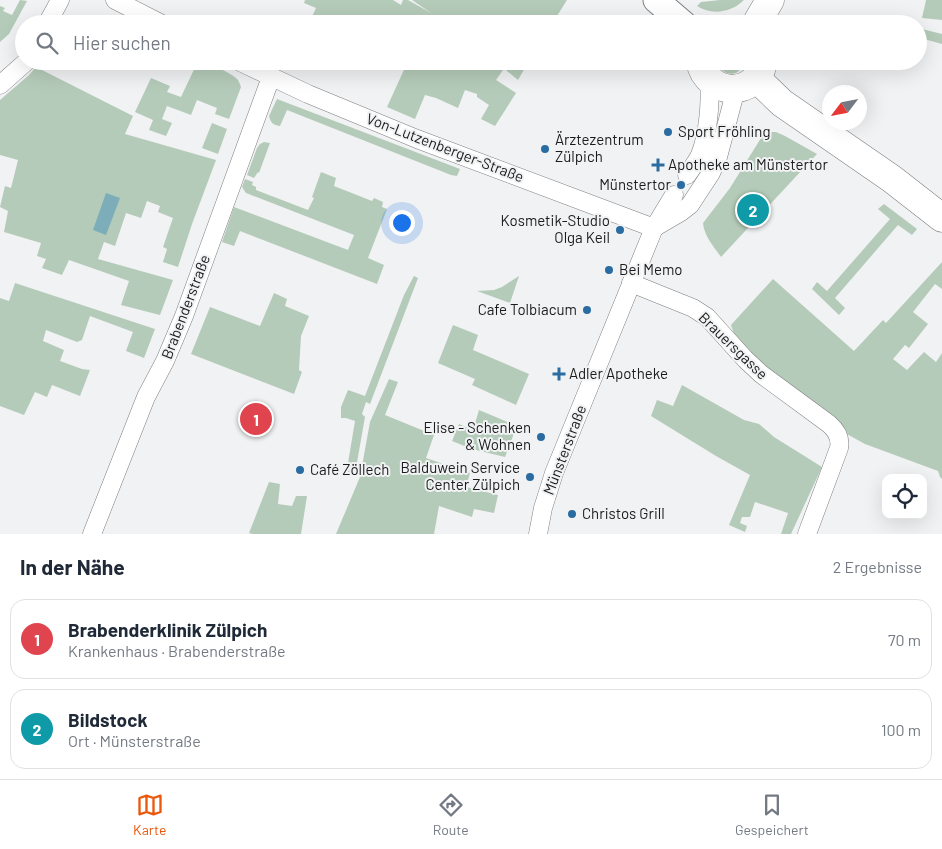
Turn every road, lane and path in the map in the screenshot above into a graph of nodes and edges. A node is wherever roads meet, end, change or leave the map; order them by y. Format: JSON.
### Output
{"nodes":[{"id":1,"x":60,"y":0,"type":"edge"},
{"id":2,"x":115,"y":0,"type":"edge"},
{"id":3,"x":656,"y":0,"type":"edge"},
{"id":4,"x":770,"y":0,"type":"edge"},
{"id":5,"x":52,"y":15,"type":"edge"},
{"id":6,"x":144,"y":15,"type":"edge"},
{"id":7,"x":674,"y":15,"type":"edge"},
{"id":8,"x":761,"y":15,"type":"edge"},
{"id":9,"x":17,"y":70,"type":"edge"},
{"id":10,"x":257,"y":70,"type":"edge"},
{"id":11,"x":705,"y":71,"type":"edge"},
{"id":12,"x":752,"y":76,"type":"edge"},
{"id":13,"x":271,"y":77,"type":"junction"},
{"id":14,"x":0,"y":85,"type":"edge"},
{"id":15,"x":687,"y":176,"type":"dead end"},
{"id":16,"x":674,"y":195,"type":"dead end"},
{"id":17,"x":942,"y":218,"type":"edge"},
{"id":18,"x":654,"y":228,"type":"junction"},
{"id":19,"x":631,"y":283,"type":"junction"},
{"id":20,"x":92,"y":534,"type":"edge"},
{"id":21,"x":538,"y":534,"type":"edge"},
{"id":22,"x":807,"y":534,"type":"edge"}],
"edges":[{"from":1,"to":5,"type":"street"},
{"from":2,"to":6,"type":"street"},
{"from":3,"to":7,"type":"street"},
{"from":4,"to":8,"type":"main road"},
{"from":9,"to":14,"type":"street"},
{"from":10,"to":13,"type":"street","name":"Von-Lutzenberger-Straße"},
{"from":11,"to":12,"type":"main road"},
{"from":11,"to":15,"type":"street"},
{"from":12,"to":17,"type":"main road"},
{"from":12,"to":18,"type":"street"},
{"from":13,"to":18,"type":"street","name":"Von-Lutzenberger-Straße"},
{"from":13,"to":20,"type":"street","name":"Brabenderstraße"},
{"from":16,"to":18,"type":"street","name":"Münsterstraße"},
{"from":18,"to":19,"type":"street","name":"Münsterstraße"},
{"from":19,"to":21,"type":"street","name":"Münsterstraße"},
{"from":19,"to":22,"type":"street","name":"Brauersgasse"}]}
